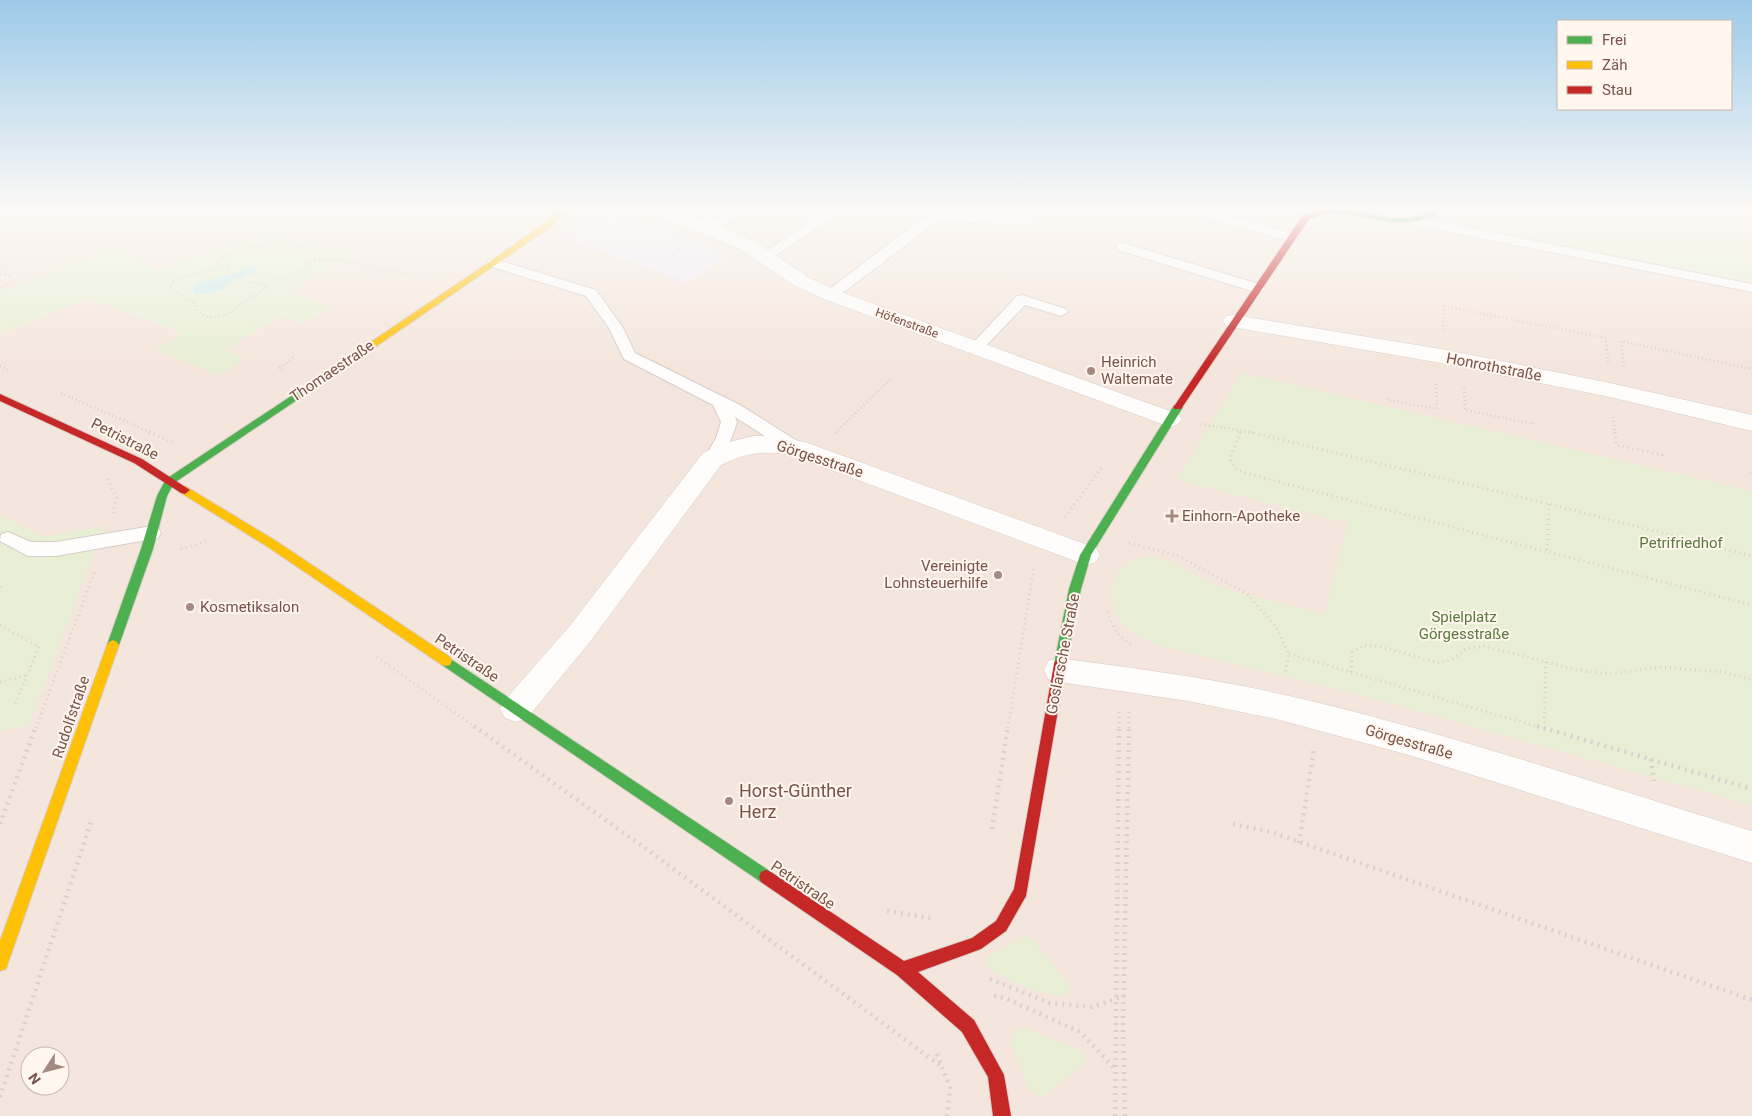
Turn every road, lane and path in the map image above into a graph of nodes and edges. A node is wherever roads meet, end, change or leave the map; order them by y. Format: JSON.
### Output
{"nodes":[{"id":1,"x":218,"y":262,"type":"edge"},
{"id":2,"x":313,"y":262,"type":"edge"},
{"id":3,"x":350,"y":262,"type":"edge"},
{"id":4,"x":772,"y":262,"type":"edge"},
{"id":5,"x":874,"y":262,"type":"edge"},
{"id":6,"x":1174,"y":262,"type":"edge"},
{"id":7,"x":1275,"y":262,"type":"edge"},
{"id":8,"x":1621,"y":262,"type":"edge"},
{"id":9,"x":494,"y":263,"type":"joint"},
{"id":10,"x":6,"y":265,"type":"dead end"},
{"id":11,"x":227,"y":266,"type":"junction"},
{"id":12,"x":389,"y":269,"type":"junction"},
{"id":13,"x":4,"y":274,"type":"junction"},
{"id":14,"x":0,"y":275,"type":"edge"},
{"id":15,"x":376,"y":277,"type":"dead end"},
{"id":16,"x":424,"y":279,"type":"dead end"},
{"id":17,"x":269,"y":285,"type":"junction"},
{"id":18,"x":0,"y":288,"type":"edge"},
{"id":19,"x":1257,"y":288,"type":"junction"},
{"id":20,"x":1752,"y":288,"type":"edge"},
{"id":21,"x":831,"y":295,"type":"junction"},
{"id":22,"x":1060,"y":312,"type":"dead end"},
{"id":23,"x":1234,"y":321,"type":"junction"},
{"id":24,"x":1443,"y":331,"type":"dead end"},
{"id":25,"x":976,"y":348,"type":"junction"},
{"id":26,"x":295,"y":356,"type":"dead end"},
{"id":27,"x":283,"y":364,"type":"dead end"},
{"id":28,"x":1608,"y":364,"type":"dead end"},
{"id":29,"x":0,"y":366,"type":"edge"},
{"id":30,"x":1624,"y":367,"type":"dead end"},
{"id":31,"x":1752,"y":369,"type":"edge"},
{"id":32,"x":1435,"y":373,"type":"dead end"},
{"id":33,"x":18,"y":374,"type":"dead end"},
{"id":34,"x":892,"y":378,"type":"dead end"},
{"id":35,"x":1464,"y":380,"type":"dead end"},
{"id":36,"x":54,"y":390,"type":"dead end"},
{"id":37,"x":0,"y":397,"type":"edge"},
{"id":38,"x":1388,"y":398,"type":"dead end"},
{"id":39,"x":720,"y":402,"type":"junction"},
{"id":40,"x":1612,"y":408,"type":"dead end"},
{"id":41,"x":1170,"y":419,"type":"junction"},
{"id":42,"x":1533,"y":421,"type":"dead end"},
{"id":43,"x":1752,"y":423,"type":"edge"},
{"id":44,"x":1241,"y":430,"type":"junction"},
{"id":45,"x":804,"y":451,"type":"junction"},
{"id":46,"x":1661,"y":452,"type":"dead end"},
{"id":47,"x":712,"y":459,"type":"junction"},
{"id":48,"x":1108,"y":460,"type":"dead end"},
{"id":49,"x":196,"y":462,"type":"junction"},
{"id":50,"x":1750,"y":473,"type":"dead end"},
{"id":51,"x":104,"y":474,"type":"dead end"},
{"id":52,"x":1752,"y":477,"type":"edge"},
{"id":53,"x":170,"y":481,"type":"junction"},
{"id":54,"x":1549,"y":504,"type":"junction"},
{"id":55,"x":152,"y":534,"type":"junction"},
{"id":56,"x":8,"y":539,"type":"dead end"},
{"id":57,"x":212,"y":540,"type":"dead end"},
{"id":58,"x":106,"y":541,"type":"junction"},
{"id":59,"x":1047,"y":541,"type":"junction"},
{"id":60,"x":1124,"y":542,"type":"dead end"},
{"id":61,"x":1547,"y":550,"type":"junction"},
{"id":62,"x":1086,"y":555,"type":"junction"},
{"id":63,"x":1752,"y":556,"type":"edge"},
{"id":64,"x":178,"y":558,"type":"dead end"},
{"id":65,"x":1104,"y":604,"type":"dead end"},
{"id":66,"x":1752,"y":605,"type":"edge"},
{"id":67,"x":0,"y":625,"type":"edge"},
{"id":68,"x":374,"y":655,"type":"dead end"},
{"id":69,"x":1546,"y":661,"type":"junction"},
{"id":70,"x":1059,"y":670,"type":"junction"},
{"id":71,"x":1352,"y":672,"type":"junction"},
{"id":72,"x":27,"y":675,"type":"junction"},
{"id":73,"x":1124,"y":678,"type":"junction"},
{"id":74,"x":1752,"y":680,"type":"edge"},
{"id":75,"x":0,"y":682,"type":"edge"},
{"id":76,"x":14,"y":706,"type":"dead end"},
{"id":77,"x":516,"y":709,"type":"junction"},
{"id":78,"x":1544,"y":728,"type":"junction"},
{"id":79,"x":1315,"y":740,"type":"dead end"},
{"id":80,"x":1752,"y":789,"type":"edge"},
{"id":81,"x":94,"y":813,"type":"dead end"},
{"id":82,"x":0,"y":824,"type":"edge"},
{"id":83,"x":1233,"y":824,"type":"dead end"},
{"id":84,"x":991,"y":834,"type":"dead end"},
{"id":85,"x":1299,"y":843,"type":"junction"},
{"id":86,"x":1752,"y":848,"type":"edge"},
{"id":87,"x":885,"y":911,"type":"dead end"},
{"id":88,"x":957,"y":951,"type":"junction"},
{"id":89,"x":0,"y":963,"type":"edge"},
{"id":90,"x":903,"y":969,"type":"junction"},
{"id":91,"x":986,"y":994,"type":"dead end"},
{"id":92,"x":1124,"y":996,"type":"junction"},
{"id":93,"x":1116,"y":999,"type":"junction"},
{"id":94,"x":1752,"y":1000,"type":"edge"},
{"id":95,"x":941,"y":1066,"type":"dead end"},
{"id":96,"x":1115,"y":1069,"type":"junction"},
{"id":97,"x":950,"y":1088,"type":"dead end"},
{"id":98,"x":0,"y":1097,"type":"edge"},
{"id":99,"x":947,"y":1116,"type":"edge"},
{"id":100,"x":1002,"y":1116,"type":"edge"},
{"id":101,"x":1115,"y":1116,"type":"edge"},
{"id":102,"x":1125,"y":1116,"type":"edge"}],
"edges":[{"from":1,"to":11,"type":"path"},
{"from":2,"to":17,"type":"path"},
{"from":3,"to":12,"type":"path"},
{"from":4,"to":21,"type":"street","name":"Höfenstraße"},
{"from":5,"to":21,"type":"lane"},
{"from":6,"to":19,"type":"lane"},
{"from":7,"to":19,"type":"street","name":"Goslarsche Straße"},
{"from":8,"to":20,"type":"lane"},
{"from":9,"to":39,"type":"lane"},
{"from":9,"to":49,"type":"street","name":"Thomaestraße"},
{"from":10,"to":13,"type":"path"},
{"from":11,"to":17,"type":"path"},
{"from":11,"to":17,"type":"path"},
{"from":12,"to":15,"type":"path"},
{"from":12,"to":16,"type":"path"},
{"from":13,"to":14,"type":"path"},
{"from":13,"to":18,"type":"path"},
{"from":19,"to":23,"type":"street","name":"Goslarsche Straße"},
{"from":21,"to":25,"type":"street","name":"Höfenstraße"},
{"from":22,"to":25,"type":"lane"},
{"from":23,"to":41,"type":"street","name":"Goslarsche Straße"},
{"from":23,"to":43,"type":"street","name":"Honrothstraße"},
{"from":24,"to":28,"type":"path"},
{"from":25,"to":41,"type":"street","name":"Höfenstraße"},
{"from":26,"to":27,"type":"path"},
{"from":29,"to":33,"type":"path"},
{"from":30,"to":31,"type":"path"},
{"from":32,"to":38,"type":"path"},
{"from":34,"to":45,"type":"path"},
{"from":35,"to":42,"type":"path"},
{"from":36,"to":49,"type":"path"},
{"from":37,"to":53,"type":"street","name":"Petristraße"},
{"from":39,"to":45,"type":"lane"},
{"from":39,"to":47,"type":"lane"},
{"from":40,"to":46,"type":"path"},
{"from":41,"to":44,"type":"path"},
{"from":41,"to":62,"type":"street","name":"Goslarsche Straße"},
{"from":44,"to":54,"type":"path"},
{"from":44,"to":61,"type":"path"},
{"from":45,"to":47,"type":"street","name":"Görgesstraße"},
{"from":45,"to":59,"type":"street","name":"Görgesstraße"},
{"from":47,"to":77,"type":"street","name":"Görgesstraße"},
{"from":48,"to":59,"type":"path"},
{"from":49,"to":53,"type":"street","name":"Thomaestraße"},
{"from":50,"to":52,"type":"path"},
{"from":51,"to":58,"type":"path"},
{"from":53,"to":55,"type":"street","name":"Rudolfstraße"},
{"from":53,"to":77,"type":"street","name":"Petristraße"},
{"from":54,"to":61,"type":"path"},
{"from":54,"to":63,"type":"path"},
{"from":55,"to":58,"type":"lane"},
{"from":55,"to":89,"type":"street","name":"Rudolfstraße"},
{"from":56,"to":58,"type":"lane"},
{"from":57,"to":64,"type":"path"},
{"from":58,"to":82,"type":"path"},
{"from":59,"to":62,"type":"street","name":"Görgesstraße"},
{"from":59,"to":84,"type":"path"},
{"from":60,"to":71,"type":"path"},
{"from":61,"to":66,"type":"path"},
{"from":62,"to":70,"type":"street","name":"Goslarsche Straße"},
{"from":65,"to":73,"type":"path"},
{"from":67,"to":72,"type":"path"},
{"from":68,"to":95,"type":"path"},
{"from":69,"to":71,"type":"path"},
{"from":69,"to":74,"type":"path"},
{"from":69,"to":78,"type":"path"},
{"from":70,"to":73,"type":"street","name":"Görgesstraße"},
{"from":70,"to":88,"type":"street","name":"Goslarsche Straße"},
{"from":71,"to":78,"type":"path"},
{"from":72,"to":75,"type":"path"},
{"from":72,"to":76,"type":"path"},
{"from":73,"to":86,"type":"street","name":"Görgesstraße"},
{"from":73,"to":92,"type":"path"},
{"from":73,"to":93,"type":"path"},
{"from":77,"to":90,"type":"street","name":"Petristraße"},
{"from":78,"to":80,"type":"path"},
{"from":79,"to":85,"type":"path"},
{"from":81,"to":98,"type":"path"},
{"from":83,"to":85,"type":"path"},
{"from":85,"to":94,"type":"path"},
{"from":87,"to":88,"type":"path"},
{"from":88,"to":90,"type":"street","name":"Goslarsche Straße"},
{"from":88,"to":93,"type":"path"},
{"from":90,"to":100,"type":"street"},
{"from":91,"to":96,"type":"path"},
{"from":92,"to":93,"type":"path"},
{"from":92,"to":102,"type":"path"},
{"from":93,"to":96,"type":"path"},
{"from":96,"to":101,"type":"path"},
{"from":97,"to":99,"type":"path"}]}
